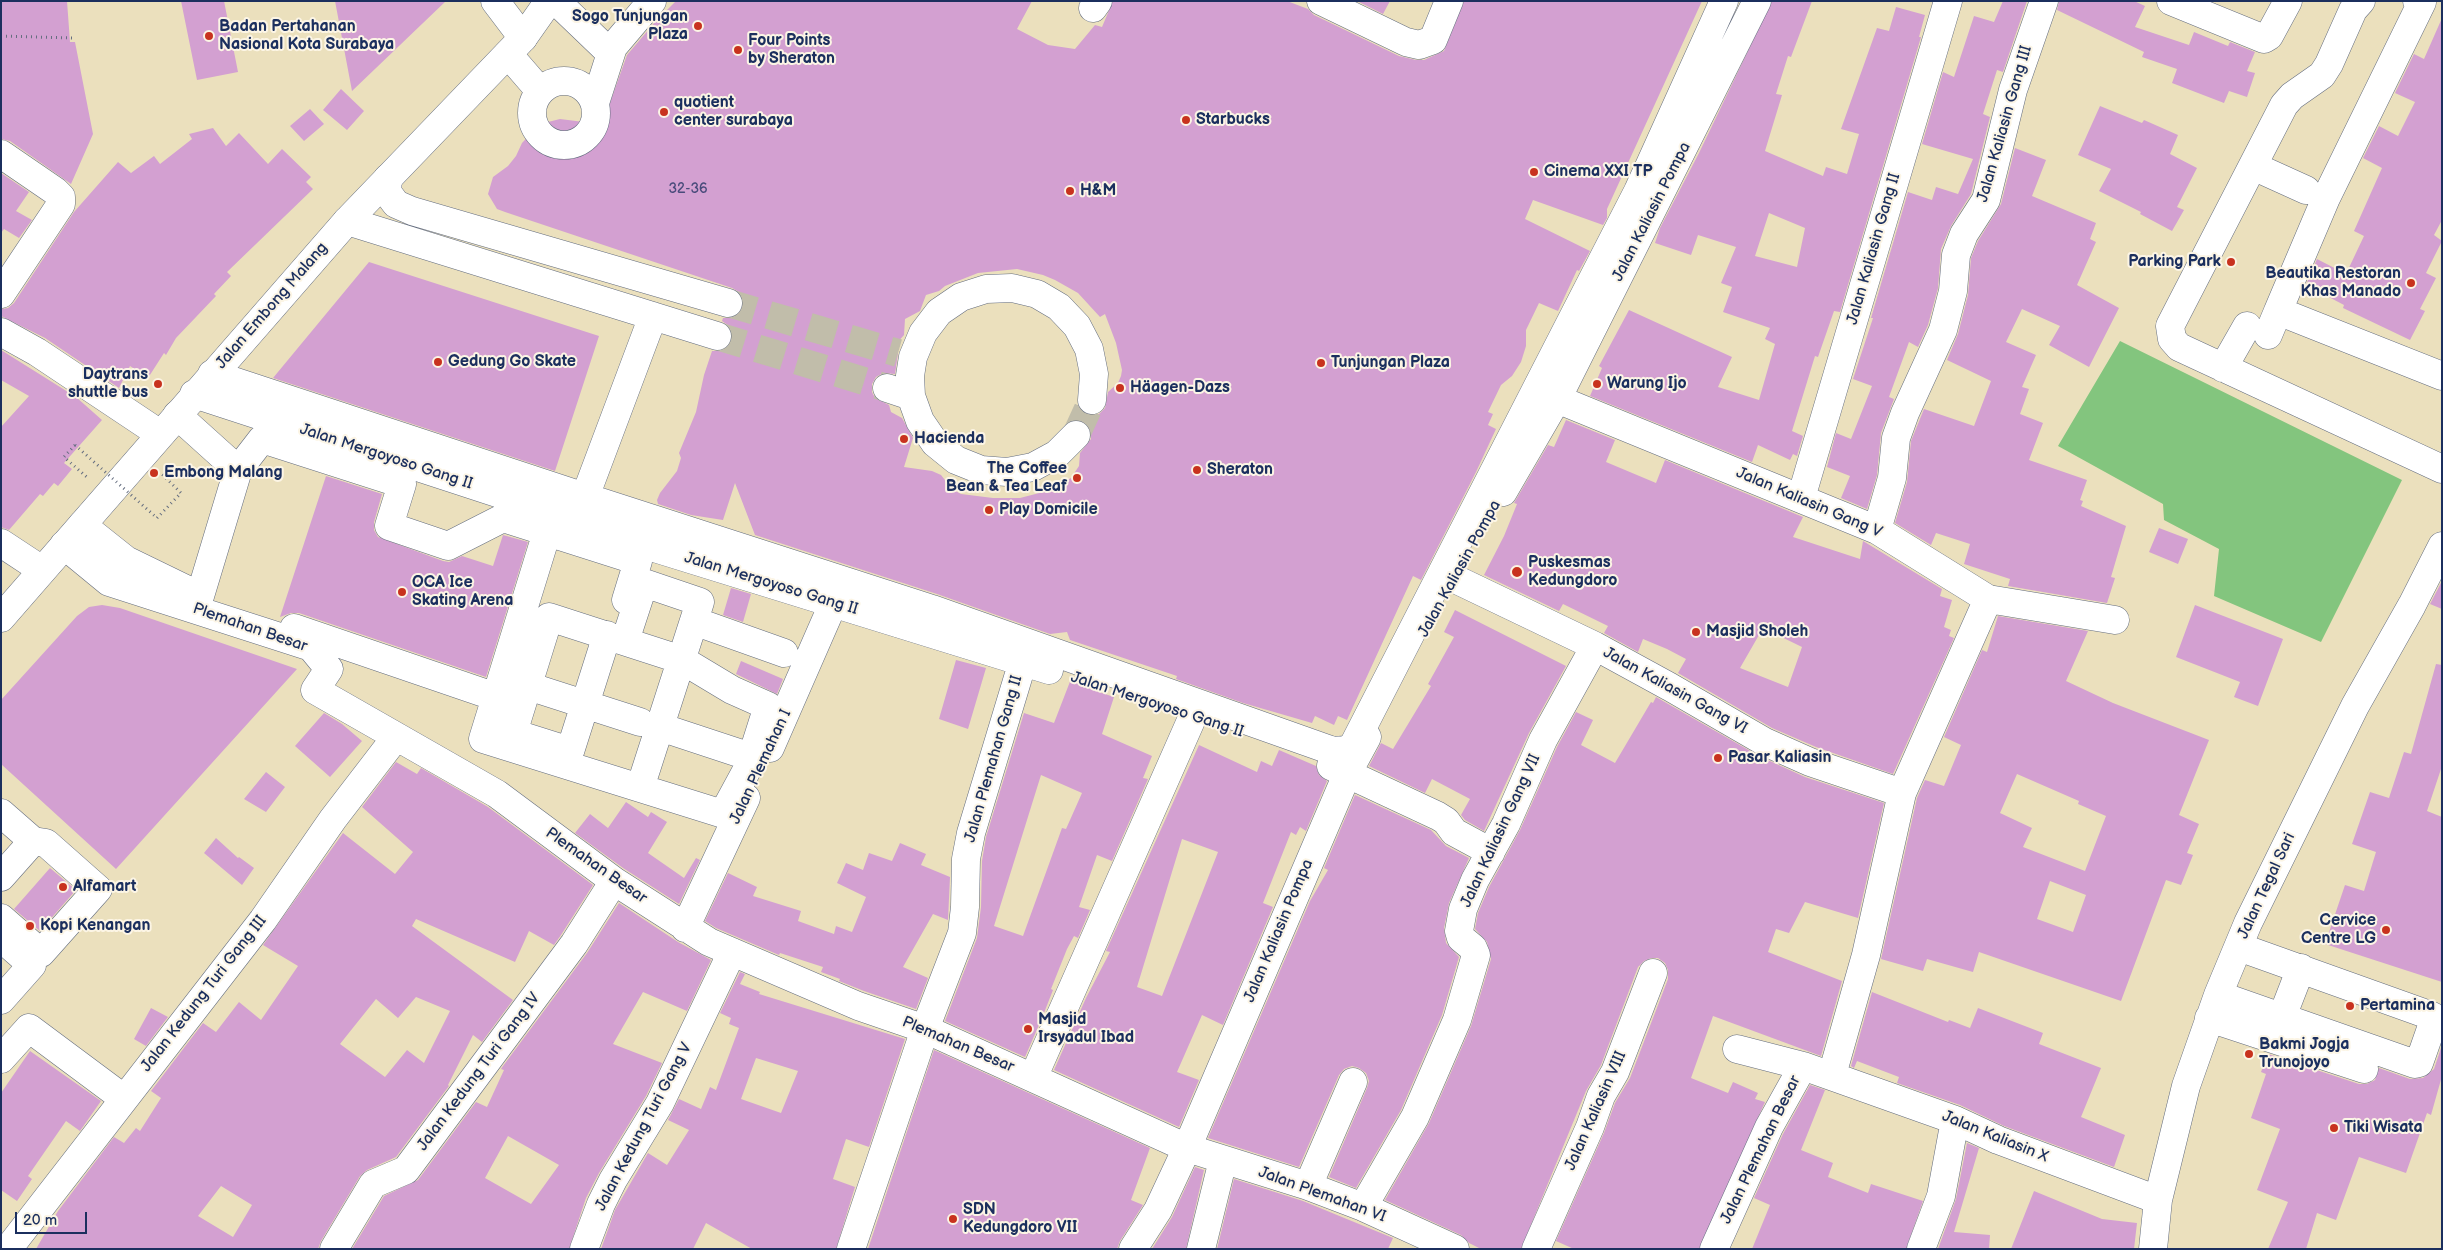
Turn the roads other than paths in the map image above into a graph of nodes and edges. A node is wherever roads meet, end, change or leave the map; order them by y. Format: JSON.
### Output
{"nodes":[{"id":1,"x":495,"y":1,"type":"edge"},
{"id":2,"x":549,"y":1,"type":"edge"},
{"id":3,"x":556,"y":1,"type":"edge"},
{"id":4,"x":652,"y":1,"type":"edge"},
{"id":5,"x":1322,"y":1,"type":"edge"},
{"id":6,"x":1450,"y":1,"type":"edge"},
{"id":7,"x":1724,"y":1,"type":"edge"},
{"id":8,"x":1757,"y":1,"type":"edge"},
{"id":9,"x":1948,"y":1,"type":"edge"},
{"id":10,"x":2044,"y":1,"type":"edge"},
{"id":11,"x":2172,"y":1,"type":"edge"},
{"id":12,"x":2288,"y":1,"type":"edge"},
{"id":13,"x":2361,"y":1,"type":"edge"},
{"id":14,"x":2209,"y":2,"type":"edge"},
{"id":15,"x":2419,"y":2,"type":"edge"},
{"id":16,"x":2256,"y":22,"type":"dead end"},
{"id":17,"x":516,"y":46,"type":"junction"},
{"id":18,"x":613,"y":47,"type":"junction"},
{"id":19,"x":540,"y":91,"type":"junction"},
{"id":20,"x":595,"y":103,"type":"junction"},
{"id":21,"x":1,"y":154,"type":"edge"},
{"id":22,"x":2253,"y":166,"type":"junction"},
{"id":23,"x":388,"y":178,"type":"junction"},
{"id":24,"x":2306,"y":190,"type":"dead end"},
{"id":25,"x":347,"y":221,"type":"junction"},
{"id":26,"x":1,"y":294,"type":"edge"},
{"id":27,"x":728,"y":303,"type":"tunnel mouth"},
{"id":28,"x":653,"y":316,"type":"junction"},
{"id":29,"x":2265,"y":324,"type":"junction"},
{"id":30,"x":1,"y":332,"type":"edge"},
{"id":31,"x":717,"y":336,"type":"tunnel mouth"},
{"id":32,"x":2223,"y":368,"type":"junction"},
{"id":33,"x":2442,"y":376,"type":"edge"},
{"id":34,"x":203,"y":384,"type":"junction"},
{"id":35,"x":1558,"y":399,"type":"junction"},
{"id":36,"x":1092,"y":400,"type":"tunnel mouth"},
{"id":37,"x":168,"y":424,"type":"junction"},
{"id":38,"x":1076,"y":435,"type":"tunnel mouth"},
{"id":39,"x":2442,"y":469,"type":"edge"},
{"id":40,"x":238,"y":470,"type":"junction"},
{"id":41,"x":585,"y":497,"type":"junction"},
{"id":42,"x":1802,"y":498,"type":"junction"},
{"id":43,"x":1877,"y":530,"type":"junction"},
{"id":44,"x":547,"y":532,"type":"junction"},
{"id":45,"x":73,"y":535,"type":"junction"},
{"id":46,"x":1,"y":543,"type":"edge"},
{"id":47,"x":2442,"y":546,"type":"edge"},
{"id":48,"x":42,"y":570,"type":"junction"},
{"id":49,"x":1453,"y":578,"type":"junction"},
{"id":50,"x":200,"y":596,"type":"junction"},
{"id":51,"x":1988,"y":599,"type":"junction"},
{"id":52,"x":833,"y":604,"type":"junction"},
{"id":53,"x":703,"y":613,"type":"junction"},
{"id":54,"x":1,"y":618,"type":"edge"},
{"id":55,"x":2115,"y":620,"type":"dead end"},
{"id":56,"x":929,"y":621,"type":"junction"},
{"id":57,"x":615,"y":638,"type":"junction"},
{"id":58,"x":1595,"y":646,"type":"junction"},
{"id":59,"x":784,"y":653,"type":"dead end"},
{"id":60,"x":682,"y":660,"type":"junction"},
{"id":61,"x":1023,"y":661,"type":"junction"},
{"id":62,"x":528,"y":686,"type":"junction"},
{"id":63,"x":496,"y":696,"type":"junction"},
{"id":64,"x":585,"y":704,"type":"junction"},
{"id":65,"x":1193,"y":716,"type":"junction"},
{"id":66,"x":650,"y":725,"type":"junction"},
{"id":67,"x":396,"y":737,"type":"junction"},
{"id":68,"x":568,"y":757,"type":"junction"},
{"id":69,"x":752,"y":757,"type":"junction"},
{"id":70,"x":1348,"y":772,"type":"junction"},
{"id":71,"x":640,"y":788,"type":"junction"},
{"id":72,"x":1902,"y":793,"type":"junction"},
{"id":73,"x":1,"y":813,"type":"edge"},
{"id":74,"x":33,"y":841,"type":"junction"},
{"id":75,"x":1491,"y":852,"type":"junction"},
{"id":76,"x":1,"y":877,"type":"edge"},
{"id":77,"x":614,"y":881,"type":"junction"},
{"id":78,"x":1,"y":918,"type":"edge"},
{"id":79,"x":685,"y":928,"type":"junction"},
{"id":80,"x":1,"y":938,"type":"edge"},
{"id":81,"x":2239,"y":947,"type":"junction"},
{"id":82,"x":732,"y":952,"type":"junction"},
{"id":83,"x":2301,"y":968,"type":"junction"},
{"id":84,"x":1653,"y":973,"type":"dead end"},
{"id":85,"x":1,"y":1000,"type":"edge"},
{"id":86,"x":2214,"y":1007,"type":"junction"},
{"id":87,"x":2282,"y":1017,"type":"junction"},
{"id":88,"x":925,"y":1029,"type":"junction"},
{"id":89,"x":1737,"y":1049,"type":"dead end"},
{"id":90,"x":1,"y":1060,"type":"edge"},
{"id":91,"x":1802,"y":1066,"type":"junction"},
{"id":92,"x":1834,"y":1067,"type":"junction"},
{"id":93,"x":2364,"y":1069,"type":"dead end"},
{"id":94,"x":1033,"y":1078,"type":"junction"},
{"id":95,"x":1353,"y":1082,"type":"dead end"},
{"id":96,"x":124,"y":1098,"type":"junction"},
{"id":97,"x":1955,"y":1120,"type":"junction"},
{"id":98,"x":1187,"y":1148,"type":"junction"},
{"id":99,"x":1223,"y":1160,"type":"junction"},
{"id":100,"x":1308,"y":1186,"type":"junction"},
{"id":101,"x":2158,"y":1200,"type":"junction"},
{"id":102,"x":1363,"y":1207,"type":"junction"},
{"id":103,"x":1423,"y":1242,"type":"edge"},
{"id":104,"x":8,"y":1249,"type":"edge"},
{"id":105,"x":334,"y":1249,"type":"edge"},
{"id":106,"x":584,"y":1249,"type":"edge"},
{"id":107,"x":850,"y":1249,"type":"edge"},
{"id":108,"x":1133,"y":1249,"type":"edge"},
{"id":109,"x":1201,"y":1249,"type":"edge"},
{"id":110,"x":1455,"y":1249,"type":"edge"},
{"id":111,"x":1536,"y":1249,"type":"edge"},
{"id":112,"x":1714,"y":1249,"type":"edge"},
{"id":113,"x":1921,"y":1249,"type":"edge"},
{"id":114,"x":2153,"y":1249,"type":"edge"}],
"edges":[{"from":1,"to":17,"type":"street"},
{"from":2,"to":17,"type":"street","name":"Jalan Embong Malang"},
{"from":3,"to":18,"type":"street"},
{"from":4,"to":18,"type":"street"},
{"from":5,"to":6,"type":"street"},
{"from":7,"to":56,"type":"street"},
{"from":8,"to":35,"type":"street","name":"Jalan Kaliasin Pompa"},
{"from":9,"to":42,"type":"street","name":"Jalan Kaliasin Gang II"},
{"from":10,"to":43,"type":"street","name":"Jalan Kaliasin Gang III"},
{"from":11,"to":12,"type":"street"},
{"from":13,"to":22,"type":"street"},
{"from":14,"to":16,"type":"street"},
{"from":15,"to":29,"type":"street"},
{"from":17,"to":19,"type":"street"},
{"from":17,"to":23,"type":"street","name":"Jalan Embong Malang"},
{"from":18,"to":20,"type":"street"},
{"from":19,"to":20,"type":"street"},
{"from":19,"to":20,"type":"street"},
{"from":21,"to":26,"type":"street"},
{"from":22,"to":24,"type":"street"},
{"from":22,"to":32,"type":"street"},
{"from":23,"to":25,"type":"street","name":"Jalan Embong Malang"},
{"from":23,"to":27,"type":"street"},
{"from":25,"to":28,"type":"street"},
{"from":25,"to":34,"type":"street","name":"Jalan Embong Malang"},
{"from":28,"to":31,"type":"street"},
{"from":28,"to":41,"type":"street"},
{"from":29,"to":32,"type":"street"},
{"from":29,"to":33,"type":"street"},
{"from":30,"to":37,"type":"street"},
{"from":32,"to":39,"type":"street"},
{"from":34,"to":37,"type":"street","name":"Jalan Embong Malang"},
{"from":34,"to":41,"type":"street"},
{"from":34,"to":52,"type":"street","name":"Jalan Mergoyoso Gang II"},
{"from":35,"to":42,"type":"street","name":"Jalan Kaliasin Gang V"},
{"from":35,"to":49,"type":"street","name":"Jalan Kaliasin Pompa"},
{"from":36,"to":38,"type":"street"},
{"from":37,"to":40,"type":"street"},
{"from":37,"to":45,"type":"street","name":"Jalan Embong Malang"},
{"from":40,"to":44,"type":"street"},
{"from":40,"to":50,"type":"street"},
{"from":41,"to":56,"type":"street"},
{"from":42,"to":43,"type":"street","name":"Jalan Kaliasin Gang V"},
{"from":43,"to":51,"type":"street","name":"Jalan Kaliasin Gang V"},
{"from":44,"to":57,"type":"street"},
{"from":44,"to":63,"type":"street"},
{"from":45,"to":48,"type":"street","name":"Jalan Embong Malang"},
{"from":45,"to":50,"type":"street"},
{"from":45,"to":67,"type":"street","name":"Plemahan Besar"},
{"from":46,"to":48,"type":"street"},
{"from":47,"to":81,"type":"street","name":"Jalan Tegal Sari"},
{"from":48,"to":54,"type":"street","name":"Jalan Embong Malang"},
{"from":49,"to":58,"type":"street","name":"Jalan Kaliasin Gang VI"},
{"from":49,"to":70,"type":"street","name":"Jalan Kaliasin Pompa"},
{"from":50,"to":63,"type":"street"},
{"from":51,"to":55,"type":"street","name":"Jalan Kaliasin Gang V"},
{"from":51,"to":72,"type":"street"},
{"from":52,"to":56,"type":"street","name":"Jalan Mergoyoso Gang II"},
{"from":52,"to":79,"type":"street","name":"Jalan Plemahan I"},
{"from":53,"to":57,"type":"street"},
{"from":53,"to":59,"type":"street"},
{"from":53,"to":60,"type":"street"},
{"from":56,"to":61,"type":"street","name":"Jalan Mergoyoso Gang II"},
{"from":57,"to":60,"type":"street"},
{"from":57,"to":62,"type":"street"},
{"from":57,"to":64,"type":"street"},
{"from":58,"to":72,"type":"street","name":"Jalan Kaliasin Gang VI"},
{"from":58,"to":75,"type":"street","name":"Jalan Kaliasin Gang VII"},
{"from":60,"to":66,"type":"street"},
{"from":60,"to":69,"type":"street"},
{"from":61,"to":65,"type":"street","name":"Jalan Mergoyoso Gang II"},
{"from":61,"to":88,"type":"street","name":"Jalan Plemahan Gang II"},
{"from":62,"to":64,"type":"street"},
{"from":62,"to":68,"type":"street"},
{"from":63,"to":68,"type":"street"},
{"from":64,"to":66,"type":"street"},
{"from":64,"to":68,"type":"street"},
{"from":65,"to":70,"type":"street","name":"Jalan Mergoyoso Gang II"},
{"from":65,"to":94,"type":"street"},
{"from":66,"to":69,"type":"street"},
{"from":66,"to":71,"type":"street"},
{"from":67,"to":77,"type":"street","name":"Plemahan Besar"},
{"from":67,"to":96,"type":"street","name":"Jalan Kedung Turi Gang III"},
{"from":68,"to":71,"type":"street"},
{"from":69,"to":71,"type":"street"},
{"from":70,"to":75,"type":"street","name":"Jalan Mergoyoso Gang II"},
{"from":70,"to":98,"type":"street","name":"Jalan Kaliasin Pompa"},
{"from":72,"to":92,"type":"street"},
{"from":73,"to":74,"type":"street"},
{"from":74,"to":76,"type":"street"},
{"from":74,"to":78,"type":"street"},
{"from":75,"to":102,"type":"street","name":"Jalan Kaliasin Gang VII"},
{"from":77,"to":79,"type":"street","name":"Plemahan Besar"},
{"from":77,"to":105,"type":"street","name":"Jalan Kedung Turi Gang IV"},
{"from":79,"to":82,"type":"street","name":"Plemahan Besar"},
{"from":80,"to":85,"type":"street"},
{"from":81,"to":83,"type":"street"},
{"from":81,"to":86,"type":"street","name":"Jalan Tegal Sari"},
{"from":82,"to":88,"type":"street","name":"Plemahan Besar"},
{"from":82,"to":106,"type":"street","name":"Jalan Kedung Turi Gang V"},
{"from":83,"to":87,"type":"street"},
{"from":83,"to":87,"type":"street"},
{"from":84,"to":111,"type":"street","name":"Jalan Kaliasin VIII"},
{"from":86,"to":87,"type":"street"},
{"from":86,"to":93,"type":"street"},
{"from":86,"to":101,"type":"street","name":"Jalan Tegal Sari"},
{"from":88,"to":94,"type":"street","name":"Plemahan Besar"},
{"from":88,"to":107,"type":"street","name":"Jalan Plemahan Gang II"},
{"from":89,"to":91,"type":"street"},
{"from":90,"to":96,"type":"street"},
{"from":91,"to":92,"type":"street","name":"Jalan Plemahan Besar"},
{"from":91,"to":112,"type":"street","name":"Jalan Plemahan Besar"},
{"from":92,"to":97,"type":"street","name":"Jalan Kaliasin X"},
{"from":94,"to":98,"type":"street","name":"Plemahan Besar"},
{"from":95,"to":100,"type":"street"},
{"from":96,"to":104,"type":"street","name":"Jalan Kedung Turi Gang III"},
{"from":97,"to":101,"type":"street","name":"Jalan Kaliasin X"},
{"from":97,"to":113,"type":"street"},
{"from":98,"to":99,"type":"street","name":"Jalan Plemahan VI"},
{"from":98,"to":108,"type":"street","name":"Jalan Kaliasin Pompa"},
{"from":99,"to":100,"type":"street","name":"Jalan Plemahan VI"},
{"from":99,"to":109,"type":"street"},
{"from":100,"to":102,"type":"street","name":"Jalan Plemahan VI"},
{"from":101,"to":114,"type":"street","name":"Jalan Tegal Sari"},
{"from":102,"to":103,"type":"street","name":"Jalan Plemahan VI"},
{"from":103,"to":110,"type":"street","name":"Jalan Plemahan VI"}]}
